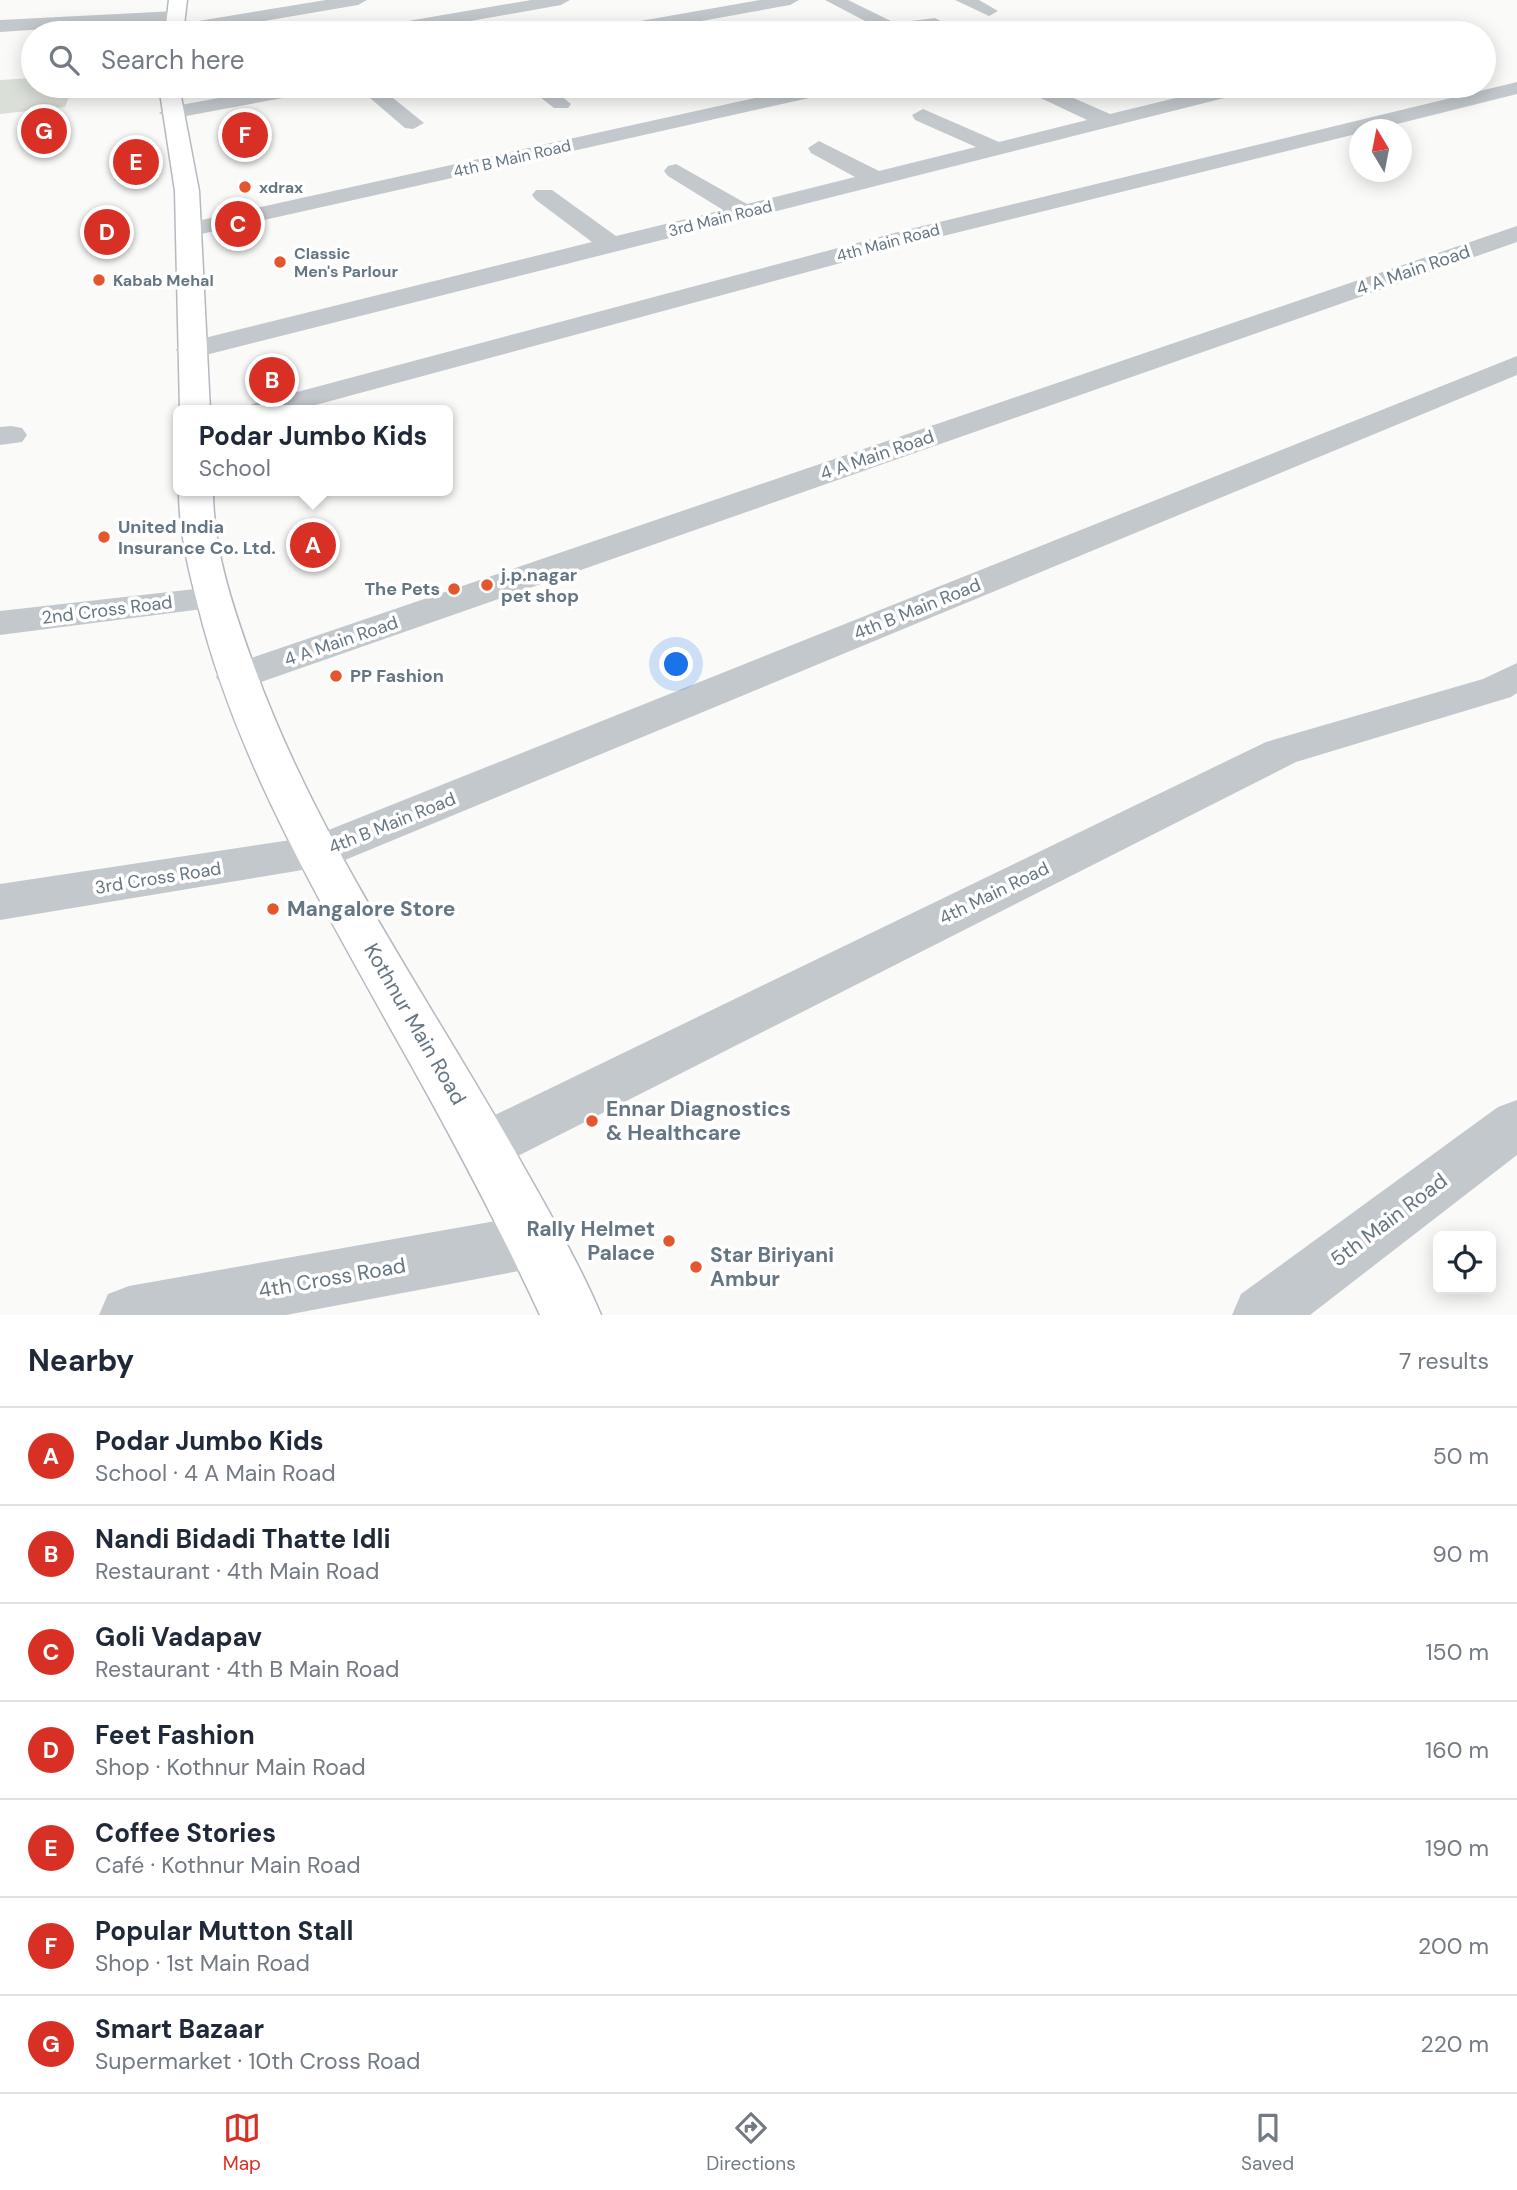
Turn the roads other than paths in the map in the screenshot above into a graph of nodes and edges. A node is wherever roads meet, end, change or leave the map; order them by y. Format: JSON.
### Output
{"nodes":[{"id":1,"x":358,"y":0,"type":"edge"},
{"id":2,"x":561,"y":0,"type":"edge"},
{"id":3,"x":790,"y":0,"type":"edge"},
{"id":4,"x":834,"y":0,"type":"edge"},
{"id":5,"x":964,"y":0,"type":"edge"},
{"id":6,"x":989,"y":10,"type":"dead end"},
{"id":7,"x":717,"y":13,"type":"junction"},
{"id":8,"x":176,"y":20,"type":"edge"},
{"id":9,"x":147,"y":21,"type":"edge"},
{"id":10,"x":441,"y":21,"type":"edge"},
{"id":11,"x":673,"y":21,"type":"edge"},
{"id":12,"x":733,"y":21,"type":"edge"},
{"id":13,"x":877,"y":21,"type":"edge"},
{"id":14,"x":21,"y":25,"type":"edge"},
{"id":15,"x":0,"y":26,"type":"edge"},
{"id":16,"x":1517,"y":88,"type":"edge"},
{"id":17,"x":1496,"y":93,"type":"edge"},
{"id":18,"x":169,"y":98,"type":"edge"},
{"id":19,"x":251,"y":98,"type":"edge"},
{"id":20,"x":381,"y":98,"type":"edge"},
{"id":21,"x":553,"y":98,"type":"edge"},
{"id":22,"x":782,"y":98,"type":"edge"},
{"id":23,"x":1057,"y":98,"type":"edge"},
{"id":24,"x":1200,"y":98,"type":"edge"},
{"id":25,"x":1476,"y":98,"type":"edge"},
{"id":26,"x":561,"y":104,"type":"dead end"},
{"id":27,"x":170,"y":113,"type":"junction"},
{"id":28,"x":923,"y":115,"type":"dead end"},
{"id":29,"x":1107,"y":121,"type":"junction"},
{"id":30,"x":413,"y":123,"type":"dead end"},
{"id":31,"x":819,"y":148,"type":"dead end"},
{"id":32,"x":997,"y":149,"type":"junction"},
{"id":33,"x":676,"y":171,"type":"dead end"},
{"id":34,"x":876,"y":179,"type":"junction"},
{"id":35,"x":544,"y":195,"type":"dead end"},
{"id":36,"x":743,"y":212,"type":"junction"},
{"id":37,"x":188,"y":230,"type":"junction"},
{"id":38,"x":1517,"y":234,"type":"edge"},
{"id":39,"x":612,"y":245,"type":"junction"},
{"id":40,"x":190,"y":350,"type":"junction"},
{"id":41,"x":1517,"y":365,"type":"edge"},
{"id":42,"x":195,"y":405,"type":"edge"},
{"id":43,"x":282,"y":405,"type":"edge"},
{"id":44,"x":195,"y":496,"type":"edge"},
{"id":45,"x":213,"y":598,"type":"junction"},
{"id":46,"x":0,"y":622,"type":"edge"},
{"id":47,"x":1517,"y":676,"type":"edge"},
{"id":48,"x":236,"y":677,"type":"junction"},
{"id":49,"x":317,"y":853,"type":"junction"},
{"id":50,"x":0,"y":902,"type":"edge"},
{"id":51,"x":1517,"y":1124,"type":"edge"},
{"id":52,"x":485,"y":1146,"type":"junction"},
{"id":53,"x":536,"y":1241,"type":"junction"},
{"id":54,"x":129,"y":1315,"type":"edge"},
{"id":55,"x":571,"y":1315,"type":"edge"},
{"id":56,"x":1262,"y":1315,"type":"edge"}],
"edges":[{"from":1,"to":8,"type":"street"},
{"from":2,"to":10,"type":"street"},
{"from":3,"to":7,"type":"street"},
{"from":4,"to":13,"type":"street"},
{"from":5,"to":6,"type":"street"},
{"from":7,"to":11,"type":"street"},
{"from":7,"to":12,"type":"street"},
{"from":8,"to":9,"type":"street"},
{"from":14,"to":15,"type":"street"},
{"from":16,"to":17,"type":"street","name":"4th Main Road"},
{"from":18,"to":27,"type":"main road"},
{"from":19,"to":27,"type":"street"},
{"from":20,"to":30,"type":"street"},
{"from":21,"to":26,"type":"street"},
{"from":22,"to":37,"type":"street","name":"4th B Main Road"},
{"from":23,"to":29,"type":"street"},
{"from":24,"to":29,"type":"street","name":"3rd Main Road"},
{"from":25,"to":43,"type":"street","name":"4th Main Road"},
{"from":27,"to":37,"type":"main road"},
{"from":28,"to":32,"type":"street"},
{"from":29,"to":32,"type":"street","name":"3rd Main Road"},
{"from":31,"to":34,"type":"street"},
{"from":32,"to":34,"type":"street","name":"3rd Main Road"},
{"from":33,"to":36,"type":"street"},
{"from":34,"to":36,"type":"street","name":"3rd Main Road"},
{"from":35,"to":39,"type":"street"},
{"from":36,"to":39,"type":"street","name":"3rd Main Road"},
{"from":37,"to":40,"type":"main road"},
{"from":38,"to":48,"type":"street","name":"4 A Main Road"},
{"from":39,"to":40,"type":"street","name":"3rd Main Road"},
{"from":40,"to":42,"type":"main road"},
{"from":41,"to":49,"type":"street","name":"4th B Main Road"},
{"from":44,"to":45,"type":"main road","name":"Kothnur Main Road"},
{"from":45,"to":46,"type":"street","name":"2nd Cross Road"},
{"from":45,"to":48,"type":"main road","name":"Kothnur Main Road"},
{"from":47,"to":52,"type":"street","name":"4th Main Road"},
{"from":48,"to":49,"type":"main road","name":"Kothnur Main Road"},
{"from":49,"to":50,"type":"street","name":"3rd Cross Road"},
{"from":49,"to":52,"type":"main road","name":"Kothnur Main Road"},
{"from":51,"to":56,"type":"street","name":"5th Main Road"},
{"from":52,"to":53,"type":"main road","name":"Kothnur Main Road"},
{"from":53,"to":54,"type":"street","name":"4th Cross Road"},
{"from":53,"to":55,"type":"main road","name":"Kothnur Main Road"}]}
